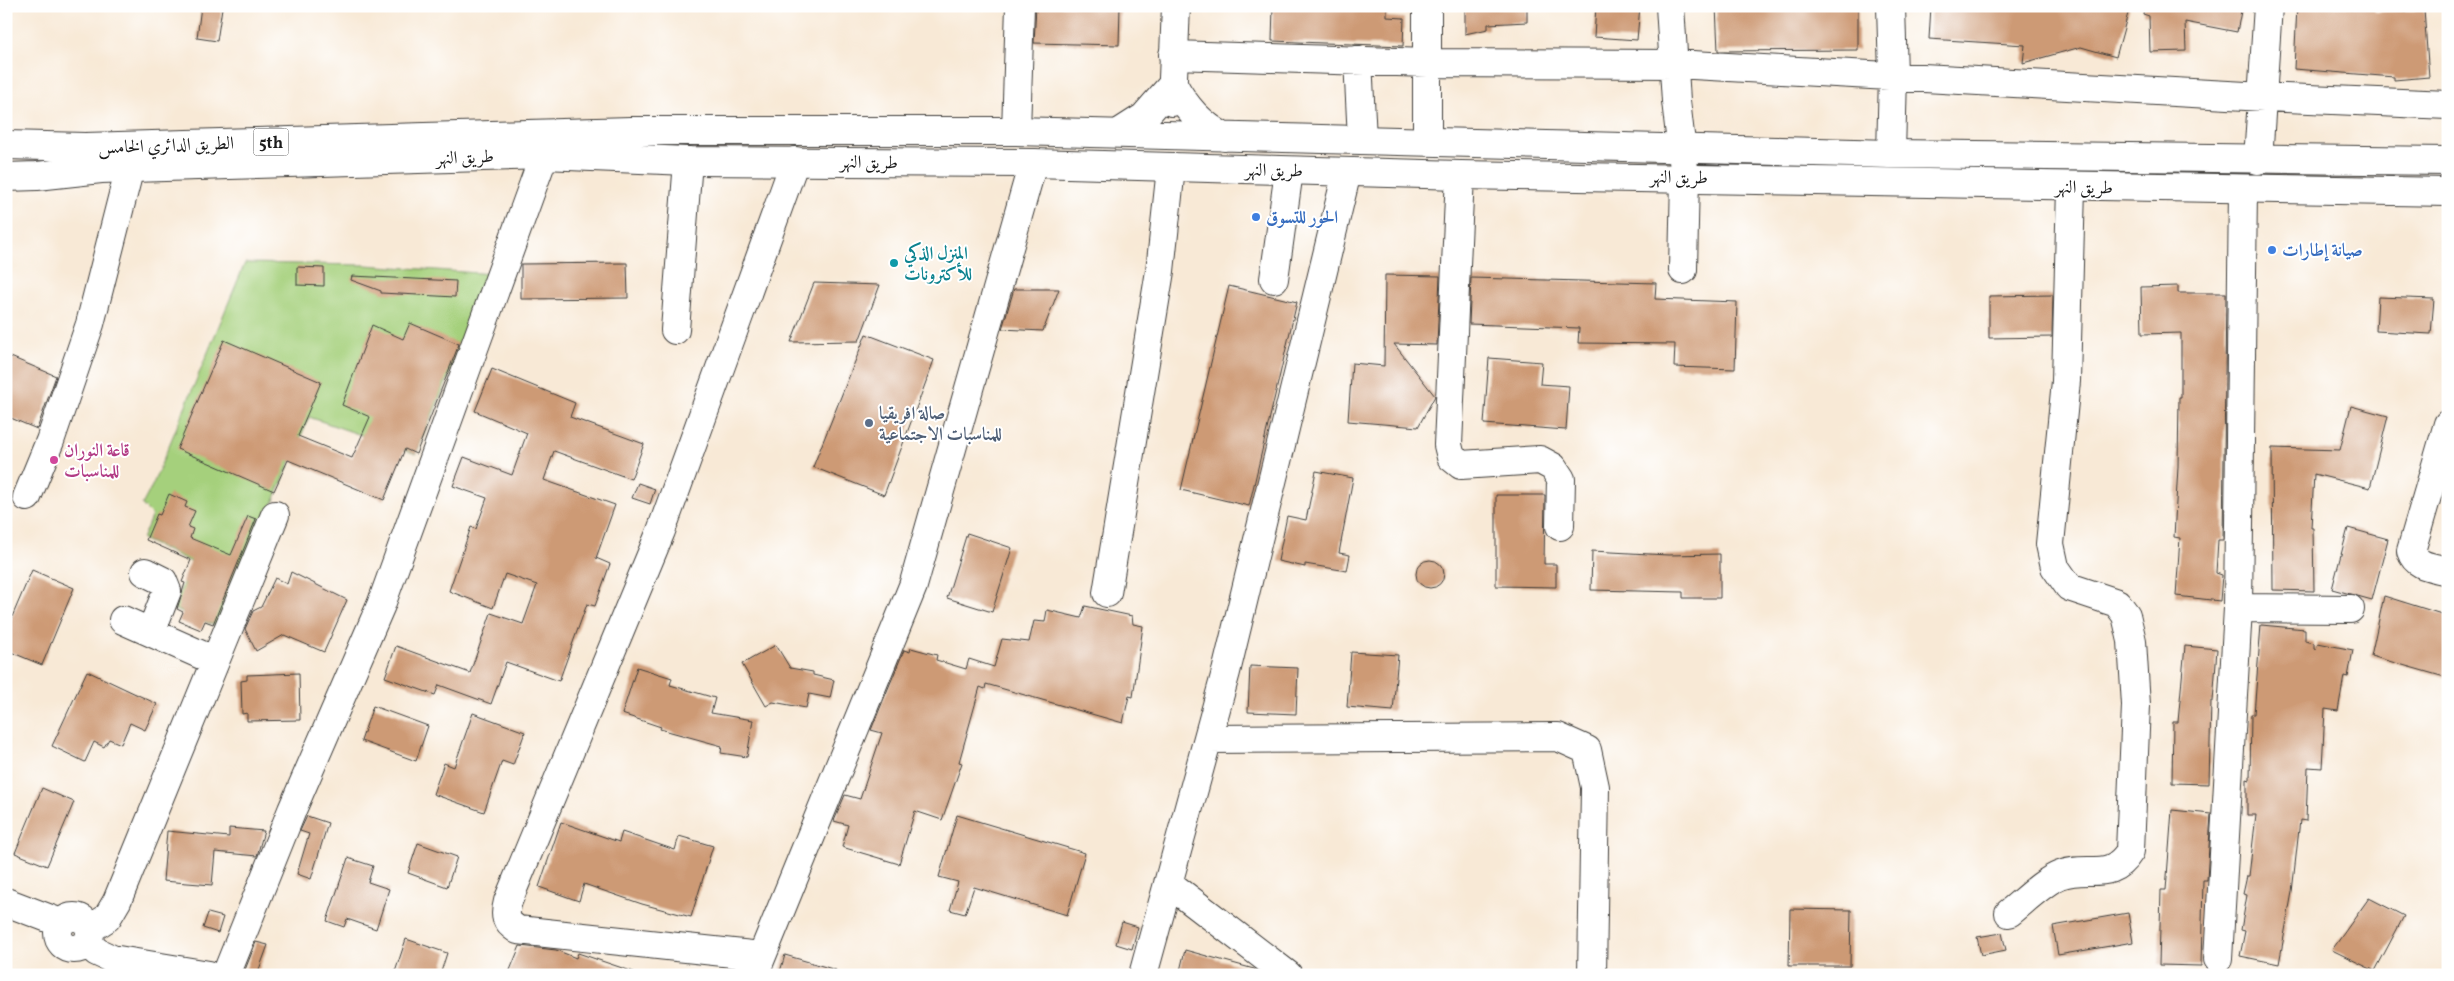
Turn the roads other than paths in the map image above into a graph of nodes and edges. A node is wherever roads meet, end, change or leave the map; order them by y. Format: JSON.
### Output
{"nodes":[{"id":1,"x":1020,"y":6,"type":"edge"},
{"id":2,"x":1176,"y":6,"type":"edge"},
{"id":3,"x":1427,"y":6,"type":"edge"},
{"id":4,"x":1670,"y":6,"type":"edge"},
{"id":5,"x":1891,"y":6,"type":"edge"},
{"id":6,"x":2268,"y":6,"type":"edge"},
{"id":7,"x":1174,"y":55,"type":"junction"},
{"id":8,"x":1358,"y":60,"type":"junction"},
{"id":9,"x":1428,"y":63,"type":"junction"},
{"id":10,"x":1675,"y":64,"type":"junction"},
{"id":11,"x":1893,"y":75,"type":"junction"},
{"id":12,"x":1172,"y":84,"type":"junction"},
{"id":13,"x":2264,"y":97,"type":"junction"},
{"id":14,"x":2448,"y":105,"type":"edge"},
{"id":15,"x":1016,"y":131,"type":"junction"},
{"id":16,"x":1119,"y":133,"type":"junction"},
{"id":17,"x":1172,"y":134,"type":"junction"},
{"id":18,"x":1224,"y":137,"type":"junction"},
{"id":19,"x":1362,"y":139,"type":"junction"},
{"id":20,"x":1427,"y":141,"type":"junction"},
{"id":21,"x":6,"y":144,"type":"edge"},
{"id":22,"x":540,"y":145,"type":"junction"},
{"id":23,"x":1680,"y":147,"type":"junction"},
{"id":24,"x":1891,"y":154,"type":"junction"},
{"id":25,"x":2258,"y":160,"type":"junction"},
{"id":26,"x":688,"y":161,"type":"junction"},
{"id":27,"x":795,"y":161,"type":"junction"},
{"id":28,"x":2448,"y":161,"type":"edge"},
{"id":29,"x":1033,"y":163,"type":"junction"},
{"id":30,"x":130,"y":167,"type":"junction"},
{"id":31,"x":101,"y":168,"type":"joint"},
{"id":32,"x":1171,"y":168,"type":"junction"},
{"id":33,"x":1289,"y":171,"type":"junction"},
{"id":34,"x":1347,"y":172,"type":"junction"},
{"id":35,"x":1460,"y":175,"type":"junction"},
{"id":36,"x":6,"y":177,"type":"edge"},
{"id":37,"x":1685,"y":177,"type":"junction"},
{"id":38,"x":2071,"y":187,"type":"junction"},
{"id":39,"x":2243,"y":190,"type":"junction"},
{"id":40,"x":2448,"y":192,"type":"edge"},
{"id":41,"x":1683,"y":270,"type":"dead end"},
{"id":42,"x":1274,"y":279,"type":"dead end"},
{"id":43,"x":675,"y":330,"type":"dead end"},
{"id":44,"x":2446,"y":440,"type":"edge"},
{"id":45,"x":27,"y":497,"type":"dead end"},
{"id":46,"x":275,"y":515,"type":"dead end"},
{"id":47,"x":1560,"y":526,"type":"dead end"},
{"id":48,"x":2448,"y":571,"type":"edge"},
{"id":49,"x":145,"y":572,"type":"dead end"},
{"id":50,"x":1107,"y":592,"type":"dead end"},
{"id":51,"x":2238,"y":608,"type":"junction"},
{"id":52,"x":2350,"y":609,"type":"dead end"},
{"id":53,"x":123,"y":620,"type":"dead end"},
{"id":54,"x":151,"y":632,"type":"junction"},
{"id":55,"x":215,"y":661,"type":"junction"},
{"id":56,"x":1208,"y":739,"type":"junction"},
{"id":57,"x":1168,"y":883,"type":"junction"},
{"id":58,"x":6,"y":902,"type":"edge"},
{"id":59,"x":2009,"y":913,"type":"dead end"},
{"id":60,"x":88,"y":936,"type":"junction"},
{"id":61,"x":2218,"y":959,"type":"dead end"},
{"id":62,"x":758,"y":966,"type":"edge"},
{"id":63,"x":209,"y":975,"type":"edge"},
{"id":64,"x":226,"y":975,"type":"edge"},
{"id":65,"x":1142,"y":975,"type":"edge"},
{"id":66,"x":1288,"y":975,"type":"edge"},
{"id":67,"x":1592,"y":975,"type":"edge"}],
"edges":[{"from":1,"to":15,"type":"street"},
{"from":2,"to":7,"type":"street"},
{"from":3,"to":9,"type":"street"},
{"from":4,"to":10,"type":"street"},
{"from":5,"to":11,"type":"street"},
{"from":6,"to":13,"type":"street"},
{"from":7,"to":8,"type":"street"},
{"from":7,"to":12,"type":"street"},
{"from":8,"to":9,"type":"street"},
{"from":8,"to":19,"type":"street"},
{"from":9,"to":10,"type":"street"},
{"from":9,"to":20,"type":"street"},
{"from":10,"to":11,"type":"street"},
{"from":10,"to":23,"type":"street"},
{"from":11,"to":13,"type":"street"},
{"from":11,"to":24,"type":"street"},
{"from":12,"to":16,"type":"street"},
{"from":12,"to":17,"type":"street"},
{"from":12,"to":18,"type":"street"},
{"from":13,"to":14,"type":"street"},
{"from":13,"to":25,"type":"street"},
{"from":15,"to":16,"type":"street","name":"طريق النهر"},
{"from":15,"to":22,"type":"street","name":"طريق النهر"},
{"from":16,"to":17,"type":"street","name":"طريق النهر"},
{"from":17,"to":18,"type":"street","name":"طريق النهر"},
{"from":18,"to":19,"type":"street","name":"طريق النهر"},
{"from":19,"to":20,"type":"street","name":"طريق النهر"},
{"from":20,"to":23,"type":"street","name":"طريق النهر"},
{"from":21,"to":22,"type":"street","name":"الطريق الدائري الخامس","number":"5th"},
{"from":22,"to":26,"type":"street","name":"طريق النهر"},
{"from":22,"to":30,"type":"street","name":"طريق النهر"},
{"from":22,"to":64,"type":"street"},
{"from":23,"to":24,"type":"street","name":"طريق النهر"},
{"from":23,"to":37,"type":"street"},
{"from":24,"to":25,"type":"street","name":"طريق النهر"},
{"from":25,"to":28,"type":"street","name":"طريق النهر"},
{"from":26,"to":27,"type":"street","name":"طريق النهر"},
{"from":26,"to":43,"type":"street"},
{"from":27,"to":29,"type":"street","name":"طريق النهر"},
{"from":27,"to":62,"type":"street"},
{"from":29,"to":32,"type":"street","name":"طريق النهر"},
{"from":29,"to":62,"type":"street"},
{"from":30,"to":31,"type":"street","name":"طريق النهر"},
{"from":30,"to":45,"type":"street"},
{"from":31,"to":36,"type":"street","name":"الطريق الدائري الخامس"},
{"from":32,"to":33,"type":"street","name":"طريق النهر"},
{"from":32,"to":50,"type":"street"},
{"from":33,"to":34,"type":"street","name":"طريق النهر"},
{"from":33,"to":42,"type":"street"},
{"from":34,"to":35,"type":"street","name":"طريق النهر"},
{"from":34,"to":56,"type":"street"},
{"from":35,"to":37,"type":"street","name":"طريق النهر"},
{"from":35,"to":47,"type":"street"},
{"from":37,"to":38,"type":"street","name":"طريق النهر"},
{"from":37,"to":41,"type":"street"},
{"from":38,"to":39,"type":"street","name":"طريق النهر"},
{"from":38,"to":59,"type":"street"},
{"from":39,"to":40,"type":"street","name":"طريق النهر"},
{"from":39,"to":51,"type":"street"},
{"from":44,"to":48,"type":"street"},
{"from":46,"to":55,"type":"street"},
{"from":49,"to":54,"type":"street"},
{"from":51,"to":52,"type":"street"},
{"from":51,"to":61,"type":"street"},
{"from":53,"to":54,"type":"street"},
{"from":54,"to":55,"type":"street"},
{"from":55,"to":60,"type":"street"},
{"from":56,"to":57,"type":"street"},
{"from":56,"to":67,"type":"street"},
{"from":57,"to":65,"type":"street"},
{"from":57,"to":66,"type":"street"},
{"from":58,"to":60,"type":"street"},
{"from":60,"to":63,"type":"street"}]}
